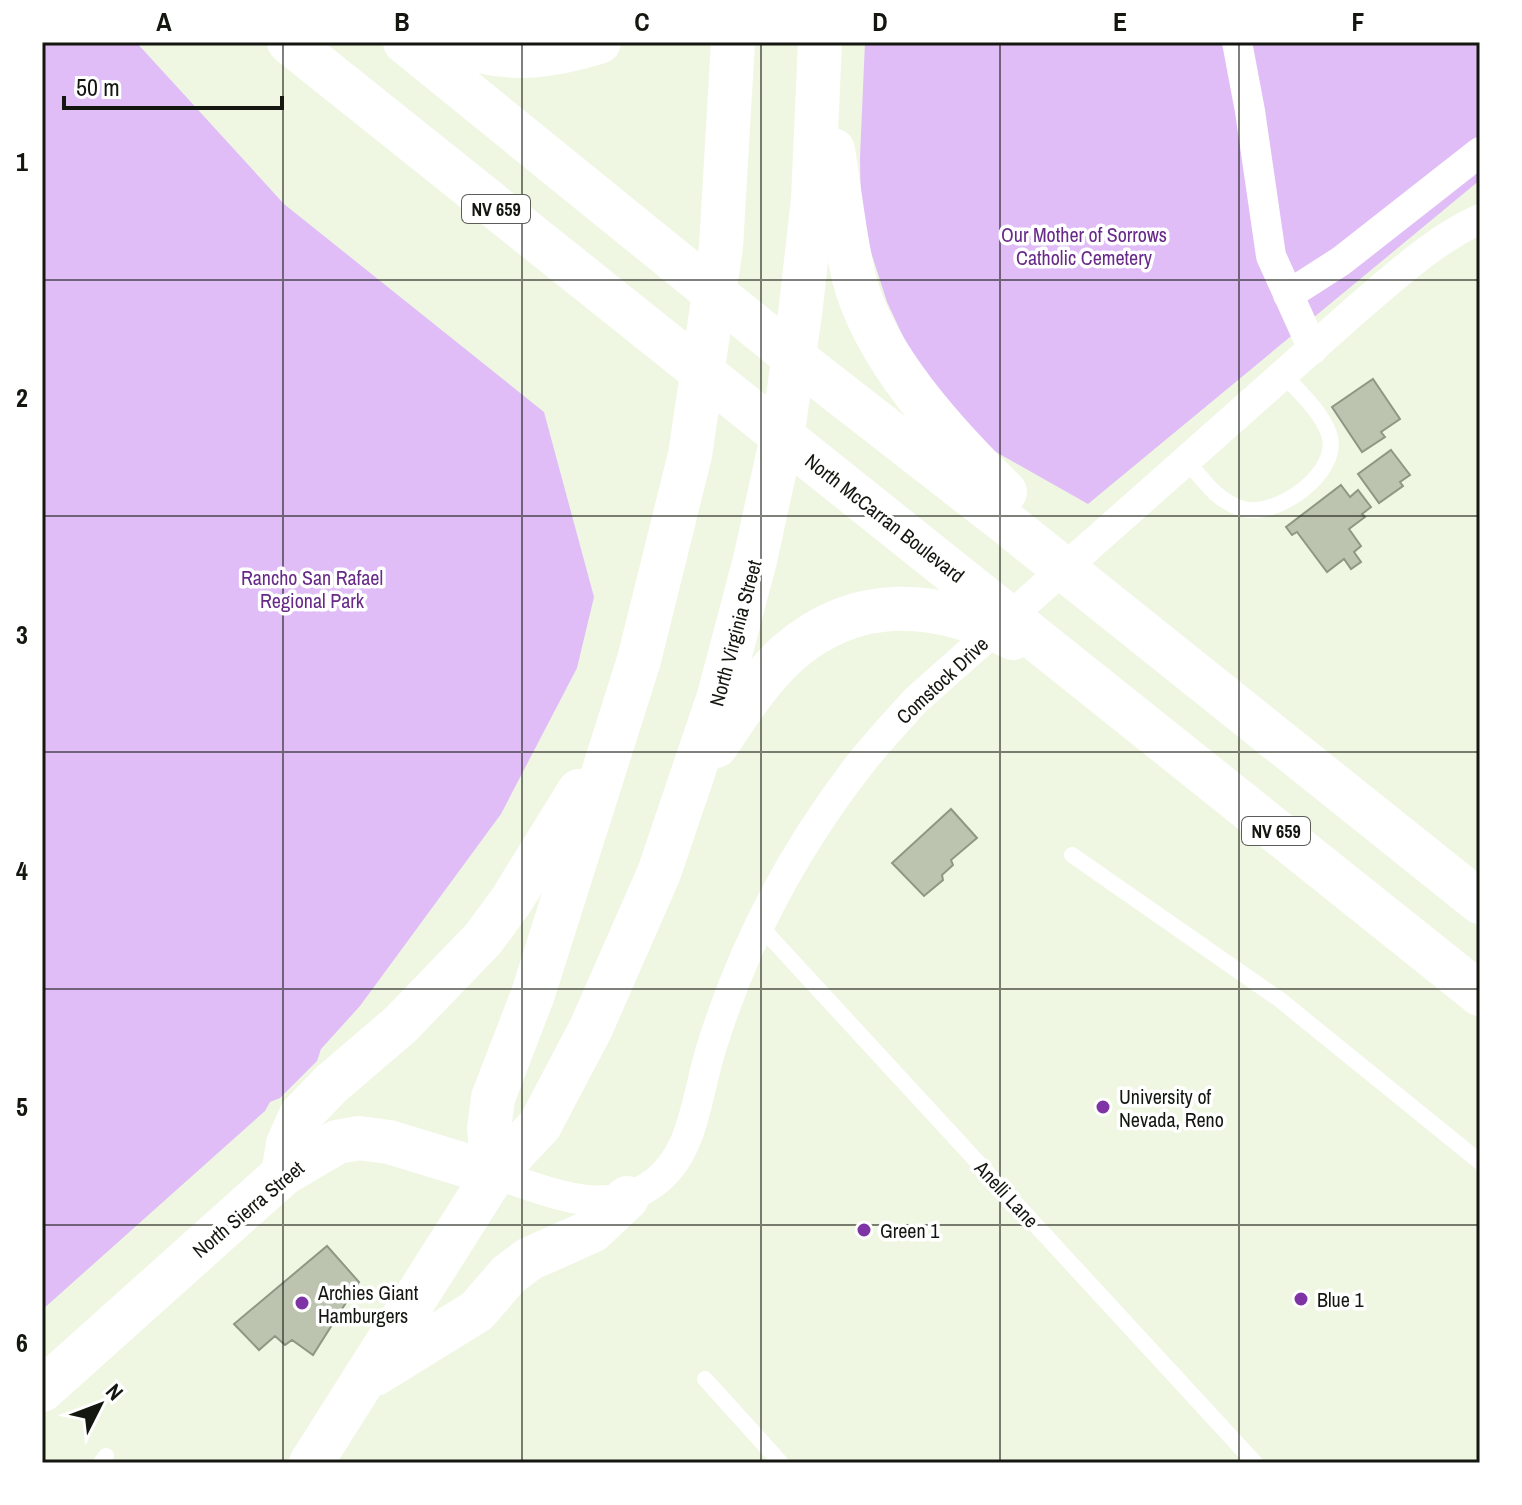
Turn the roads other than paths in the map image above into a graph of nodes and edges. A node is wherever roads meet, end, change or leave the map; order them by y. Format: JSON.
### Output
{"nodes":[{"id":1,"x":289,"y":42,"type":"edge"},
{"id":2,"x":405,"y":42,"type":"edge"},
{"id":3,"x":452,"y":42,"type":"edge"},
{"id":4,"x":599,"y":42,"type":"edge"},
{"id":5,"x":733,"y":42,"type":"edge"},
{"id":6,"x":1237,"y":42,"type":"edge"},
{"id":7,"x":820,"y":58,"type":"edge"},
{"id":8,"x":1480,"y":152,"type":"edge"},
{"id":9,"x":1480,"y":219,"type":"edge"},
{"id":10,"x":716,"y":293,"type":"junction"},
{"id":11,"x":1288,"y":295,"type":"junction"},
{"id":12,"x":1313,"y":349,"type":"junction"},
{"id":13,"x":792,"y":356,"type":"junction"},
{"id":14,"x":704,"y":374,"type":"junction"},
{"id":15,"x":1284,"y":375,"type":"junction"},
{"id":16,"x":782,"y":437,"type":"junction"},
{"id":17,"x":1187,"y":461,"type":"junction"},
{"id":18,"x":1013,"y":514,"type":"junction"},
{"id":19,"x":1072,"y":667,"type":"junction"},
{"id":20,"x":613,"y":738,"type":"junction"},
{"id":21,"x":691,"y":784,"type":"junction"},
{"id":22,"x":1072,"y":855,"type":"dead end"},
{"id":23,"x":1480,"y":902,"type":"edge"},
{"id":24,"x":759,"y":925,"type":"junction"},
{"id":25,"x":1480,"y":994,"type":"edge"},
{"id":26,"x":1480,"y":1162,"type":"edge"},
{"id":27,"x":283,"y":1174,"type":"junction"},
{"id":28,"x":494,"y":1174,"type":"junction"},
{"id":29,"x":627,"y":1198,"type":"junction"},
{"id":30,"x":366,"y":1379,"type":"junction"},
{"id":31,"x":705,"y":1379,"type":"dead end"},
{"id":32,"x":42,"y":1390,"type":"edge"},
{"id":33,"x":311,"y":1463,"type":"edge"},
{"id":34,"x":781,"y":1463,"type":"edge"},
{"id":35,"x":1255,"y":1463,"type":"edge"}],
"edges":[{"from":1,"to":14,"type":"main road","name":"North McCarran Boulevard","number":"NV 659"},
{"from":2,"to":10,"type":"main road"},
{"from":3,"to":4,"type":"main road"},
{"from":5,"to":10,"type":"main road"},
{"from":6,"to":11,"type":"street"},
{"from":7,"to":13,"type":"main road","name":"North Virginia Street"},
{"from":7,"to":18,"type":"main road"},
{"from":8,"to":11,"type":"street"},
{"from":9,"to":12,"type":"street","name":"Comstock Drive"},
{"from":10,"to":13,"type":"main road"},
{"from":10,"to":14,"type":"main road"},
{"from":11,"to":12,"type":"street"},
{"from":12,"to":15,"type":"street","name":"Comstock Drive"},
{"from":13,"to":16,"type":"main road","name":"North Virginia Street"},
{"from":13,"to":18,"type":"main road"},
{"from":14,"to":16,"type":"main road","name":"North McCarran Boulevard","number":"NV 659"},
{"from":14,"to":20,"type":"main road"},
{"from":15,"to":17,"type":"street","name":"Comstock Drive"},
{"from":15,"to":17,"type":"lane"},
{"from":16,"to":19,"type":"main road","name":"North McCarran Boulevard","number":"NV 659"},
{"from":16,"to":21,"type":"main road","name":"North Virginia Street"},
{"from":17,"to":24,"type":"street","name":"Comstock Drive"},
{"from":18,"to":23,"type":"main road"},
{"from":19,"to":21,"type":"main road"},
{"from":19,"to":25,"type":"main road","name":"North McCarran Boulevard","number":"NV 659"},
{"from":20,"to":27,"type":"main road"},
{"from":20,"to":28,"type":"main road"},
{"from":21,"to":28,"type":"main road","name":"North Virginia Street"},
{"from":22,"to":26,"type":"lane"},
{"from":24,"to":29,"type":"street","name":"Comstock Drive"},
{"from":24,"to":35,"type":"lane","name":"Anelli Lane"},
{"from":27,"to":28,"type":"main road","name":"North Sierra Street"},
{"from":27,"to":32,"type":"main road","name":"North Sierra Street"},
{"from":28,"to":29,"type":"street","name":"Comstock Drive"},
{"from":28,"to":30,"type":"main road","name":"North Virginia Street"},
{"from":29,"to":30,"type":"main road"},
{"from":30,"to":33,"type":"main road","name":"North Virginia Street"},
{"from":31,"to":34,"type":"lane"}]}
